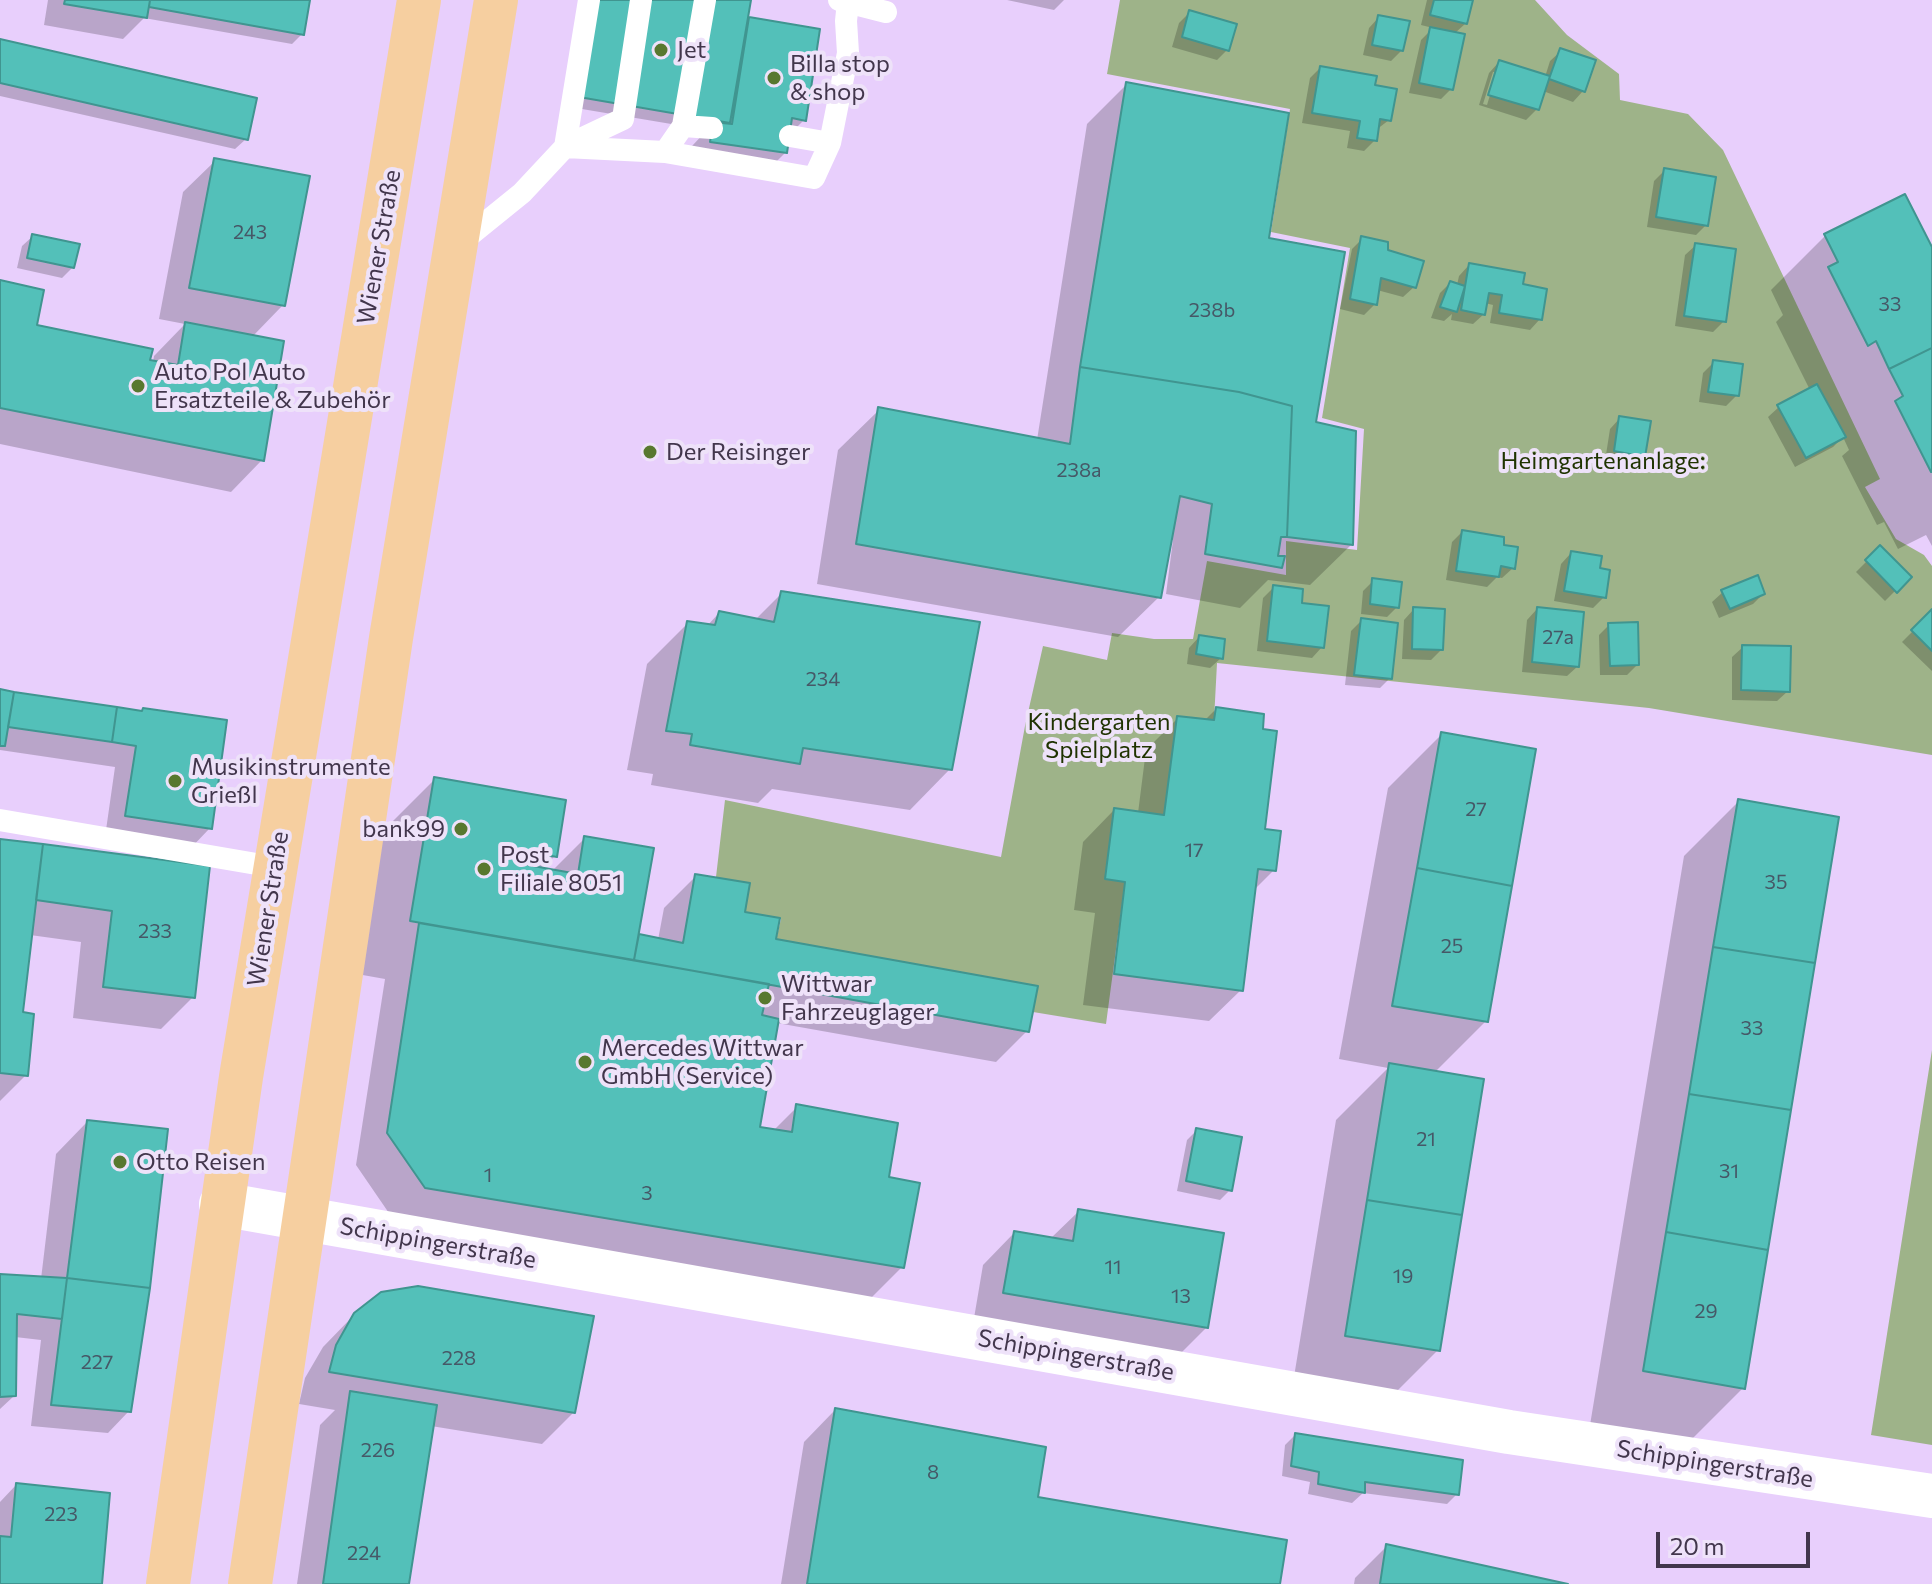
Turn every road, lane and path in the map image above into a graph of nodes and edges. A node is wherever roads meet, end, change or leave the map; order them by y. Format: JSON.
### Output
{"nodes":[{"id":1,"x":419,"y":0,"type":"edge"},
{"id":2,"x":496,"y":0,"type":"edge"},
{"id":3,"x":589,"y":0,"type":"edge"},
{"id":4,"x":641,"y":0,"type":"edge"},
{"id":5,"x":705,"y":0,"type":"edge"},
{"id":6,"x":844,"y":1,"type":"edge"},
{"id":7,"x":886,"y":12,"type":"dead end"},
{"id":8,"x":683,"y":126,"type":"junction"},
{"id":9,"x":712,"y":128,"type":"dead end"},
{"id":10,"x":790,"y":136,"type":"dead end"},
{"id":11,"x":830,"y":143,"type":"junction"},
{"id":12,"x":565,"y":147,"type":"junction"},
{"id":13,"x":665,"y":152,"type":"junction"},
{"id":14,"x":455,"y":247,"type":"junction"},
{"id":15,"x":0,"y":820,"type":"edge"},
{"id":16,"x":274,"y":867,"type":"junction"},
{"id":17,"x":221,"y":1204,"type":"junction"},
{"id":18,"x":305,"y":1220,"type":"junction"},
{"id":19,"x":1932,"y":1496,"type":"edge"},
{"id":20,"x":168,"y":1584,"type":"edge"},
{"id":21,"x":250,"y":1584,"type":"edge"}],
"edges":[{"from":1,"to":16,"type":"main road","name":"Wiener Straße"},
{"from":2,"to":14,"type":"main road"},
{"from":3,"to":12,"type":"lane"},
{"from":4,"to":12,"type":"lane"},
{"from":5,"to":8,"type":"lane"},
{"from":6,"to":7,"type":"lane"},
{"from":6,"to":11,"type":"lane"},
{"from":8,"to":9,"type":"lane"},
{"from":8,"to":13,"type":"lane"},
{"from":10,"to":11,"type":"lane"},
{"from":11,"to":13,"type":"lane"},
{"from":12,"to":13,"type":"lane"},
{"from":12,"to":14,"type":"lane"},
{"from":14,"to":18,"type":"main road"},
{"from":15,"to":16,"type":"lane"},
{"from":16,"to":17,"type":"main road","name":"Wiener Straße"},
{"from":17,"to":18,"type":"street","name":"Schippingerstraße"},
{"from":17,"to":20,"type":"main road","name":"Wiener Straße"},
{"from":18,"to":19,"type":"street","name":"Schippingerstraße"},
{"from":18,"to":21,"type":"main road"}]}
